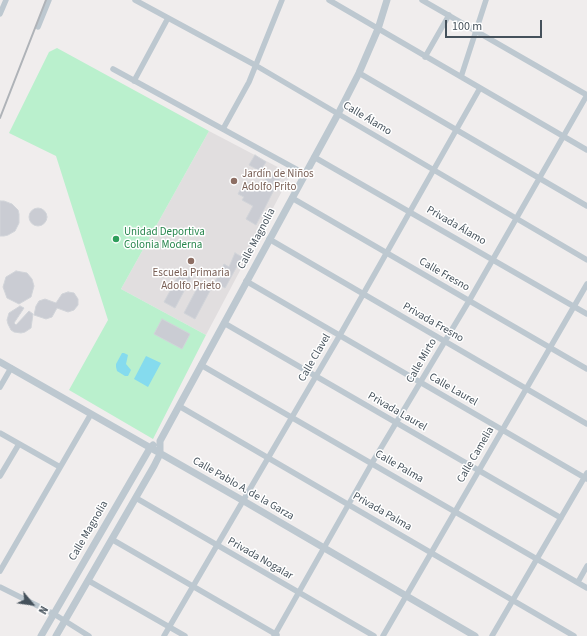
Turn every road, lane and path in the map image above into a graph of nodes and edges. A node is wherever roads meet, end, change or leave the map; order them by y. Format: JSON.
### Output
{"nodes":[{"id":1,"x":6,"y":0,"type":"edge"},
{"id":2,"x":49,"y":0,"type":"edge"},
{"id":3,"x":135,"y":0,"type":"edge"},
{"id":4,"x":282,"y":0,"type":"edge"},
{"id":5,"x":329,"y":0,"type":"edge"},
{"id":6,"x":387,"y":0,"type":"edge"},
{"id":7,"x":422,"y":0,"type":"edge"},
{"id":8,"x":486,"y":0,"type":"edge"},
{"id":9,"x":0,"y":14,"type":"edge"},
{"id":10,"x":449,"y":16,"type":"junction"},
{"id":11,"x":168,"y":18,"type":"junction"},
{"id":12,"x":38,"y":27,"type":"dead end"},
{"id":13,"x":378,"y":29,"type":"junction"},
{"id":14,"x":476,"y":31,"type":"junction"},
{"id":15,"x":425,"y":57,"type":"junction"},
{"id":16,"x":255,"y":65,"type":"junction"},
{"id":17,"x":114,"y":69,"type":"dead end"},
{"id":18,"x":359,"y":73,"type":"junction"},
{"id":19,"x":461,"y":77,"type":"junction"},
{"id":20,"x":134,"y":81,"type":"junction"},
{"id":21,"x":480,"y":88,"type":"junction"},
{"id":22,"x":587,"y":95,"type":"edge"},
{"id":23,"x":338,"y":114,"type":"junction"},
{"id":24,"x":223,"y":129,"type":"junction"},
{"id":25,"x":457,"y":130,"type":"junction"},
{"id":26,"x":564,"y":136,"type":"junction"},
{"id":27,"x":587,"y":150,"type":"edge"},
{"id":28,"x":314,"y":157,"type":"junction"},
{"id":29,"x":434,"y":171,"type":"junction"},
{"id":30,"x":304,"y":174,"type":"junction"},
{"id":31,"x":539,"y":178,"type":"junction"},
{"id":32,"x":292,"y":198,"type":"junction"},
{"id":33,"x":587,"y":206,"type":"edge"},
{"id":34,"x":410,"y":212,"type":"junction"},
{"id":35,"x":516,"y":218,"type":"junction"},
{"id":36,"x":269,"y":239,"type":"junction"},
{"id":37,"x":387,"y":253,"type":"junction"},
{"id":38,"x":492,"y":259,"type":"junction"},
{"id":39,"x":587,"y":260,"type":"edge"},
{"id":40,"x":246,"y":281,"type":"junction"},
{"id":41,"x":587,"y":284,"type":"edge"},
{"id":42,"x":363,"y":294,"type":"junction"},
{"id":43,"x":469,"y":301,"type":"junction"},
{"id":44,"x":574,"y":306,"type":"junction"},
{"id":45,"x":587,"y":314,"type":"edge"},
{"id":46,"x":224,"y":323,"type":"junction"},
{"id":47,"x":340,"y":335,"type":"junction"},
{"id":48,"x":444,"y":341,"type":"junction"},
{"id":49,"x":550,"y":348,"type":"junction"},
{"id":50,"x":0,"y":362,"type":"edge"},
{"id":51,"x":201,"y":365,"type":"junction"},
{"id":52,"x":11,"y":368,"type":"junction"},
{"id":53,"x":587,"y":369,"type":"edge"},
{"id":54,"x":316,"y":376,"type":"junction"},
{"id":55,"x":421,"y":383,"type":"junction"},
{"id":56,"x":0,"y":387,"type":"edge"},
{"id":57,"x":526,"y":389,"type":"junction"},
{"id":58,"x":179,"y":406,"type":"junction"},
{"id":59,"x":91,"y":414,"type":"junction"},
{"id":60,"x":292,"y":416,"type":"junction"},
{"id":61,"x":397,"y":424,"type":"junction"},
{"id":62,"x":587,"y":424,"type":"edge"},
{"id":63,"x":502,"y":430,"type":"junction"},
{"id":64,"x":0,"y":433,"type":"edge"},
{"id":65,"x":160,"y":441,"type":"junction"},
{"id":66,"x":19,"y":444,"type":"junction"},
{"id":67,"x":150,"y":448,"type":"junction"},
{"id":68,"x":160,"y":454,"type":"junction"},
{"id":69,"x":268,"y":458,"type":"junction"},
{"id":70,"x":372,"y":463,"type":"junction"},
{"id":71,"x":60,"y":467,"type":"junction"},
{"id":72,"x":478,"y":471,"type":"junction"},
{"id":73,"x":0,"y":476,"type":"edge"},
{"id":74,"x":586,"y":476,"type":"edge"},
{"id":75,"x":136,"y":498,"type":"junction"},
{"id":76,"x":242,"y":500,"type":"junction"},
{"id":77,"x":350,"y":505,"type":"junction"},
{"id":78,"x":455,"y":512,"type":"junction"},
{"id":79,"x":561,"y":518,"type":"junction"},
{"id":80,"x":113,"y":540,"type":"junction"},
{"id":81,"x":217,"y":546,"type":"junction"},
{"id":82,"x":325,"y":548,"type":"junction"},
{"id":83,"x":431,"y":552,"type":"junction"},
{"id":84,"x":537,"y":560,"type":"junction"},
{"id":85,"x":587,"y":566,"type":"edge"},
{"id":86,"x":0,"y":571,"type":"edge"},
{"id":87,"x":89,"y":581,"type":"junction"},
{"id":88,"x":578,"y":582,"type":"junction"},
{"id":89,"x":0,"y":587,"type":"edge"},
{"id":90,"x":193,"y":587,"type":"junction"},
{"id":91,"x":587,"y":588,"type":"edge"},
{"id":92,"x":299,"y":593,"type":"junction"},
{"id":93,"x":406,"y":596,"type":"junction"},
{"id":94,"x":513,"y":601,"type":"junction"},
{"id":95,"x":54,"y":614,"type":"junction"},
{"id":96,"x":65,"y":622,"type":"junction"},
{"id":97,"x":169,"y":627,"type":"junction"},
{"id":98,"x":276,"y":635,"type":"edge"},
{"id":99,"x":41,"y":636,"type":"edge"},
{"id":100,"x":56,"y":636,"type":"edge"},
{"id":101,"x":89,"y":636,"type":"edge"},
{"id":102,"x":164,"y":636,"type":"edge"},
{"id":103,"x":185,"y":636,"type":"edge"},
{"id":104,"x":374,"y":636,"type":"edge"},
{"id":105,"x":383,"y":636,"type":"edge"},
{"id":106,"x":474,"y":636,"type":"edge"},
{"id":107,"x":492,"y":636,"type":"edge"},
{"id":108,"x":574,"y":636,"type":"edge"}],
"edges":[{"from":1,"to":9,"type":"street"},
{"from":2,"to":12,"type":"street"},
{"from":3,"to":11,"type":"street","name":"Calle Álamo"},
{"from":4,"to":16,"type":"street"},
{"from":5,"to":13,"type":"street"},
{"from":6,"to":13,"type":"street","name":"Calle Magnolia"},
{"from":7,"to":10,"type":"street"},
{"from":8,"to":14,"type":"street"},
{"from":10,"to":14,"type":"street"},
{"from":10,"to":15,"type":"street"},
{"from":11,"to":16,"type":"street","name":"Calle Álamo"},
{"from":11,"to":20,"type":"street"},
{"from":13,"to":15,"type":"street"},
{"from":13,"to":18,"type":"street","name":"Calle Magnolia"},
{"from":14,"to":19,"type":"street"},
{"from":14,"to":22,"type":"street"},
{"from":15,"to":19,"type":"street"},
{"from":16,"to":23,"type":"street","name":"Calle Álamo"},
{"from":16,"to":24,"type":"street"},
{"from":17,"to":20,"type":"street"},
{"from":18,"to":23,"type":"street","name":"Calle Magnolia"},
{"from":18,"to":25,"type":"street"},
{"from":19,"to":21,"type":"street"},
{"from":20,"to":24,"type":"street"},
{"from":21,"to":25,"type":"street","name":"Calle Clavel"},
{"from":21,"to":26,"type":"street"},
{"from":22,"to":26,"type":"street","name":"Calle Mirto"},
{"from":23,"to":28,"type":"street","name":"Calle Magnolia"},
{"from":23,"to":29,"type":"street","name":"Calle Álamo"},
{"from":24,"to":30,"type":"street"},
{"from":25,"to":29,"type":"street","name":"Calle Clavel"},
{"from":25,"to":31,"type":"street"},
{"from":26,"to":27,"type":"street"},
{"from":26,"to":31,"type":"street","name":"Calle Mirto"},
{"from":28,"to":30,"type":"street","name":"Calle Magnolia"},
{"from":28,"to":34,"type":"street","name":"Privada Álamo"},
{"from":29,"to":34,"type":"street","name":"Calle Clavel"},
{"from":29,"to":35,"type":"street","name":"Calle Álamo"},
{"from":30,"to":32,"type":"street","name":"Calle Magnolia"},
{"from":31,"to":33,"type":"street"},
{"from":31,"to":35,"type":"street","name":"Calle Mirto"},
{"from":32,"to":36,"type":"street","name":"Calle Magnolia"},
{"from":32,"to":37,"type":"street","name":"Calle Fresno"},
{"from":34,"to":37,"type":"street","name":"Calle Clavel"},
{"from":34,"to":38,"type":"street","name":"Privada Álamo"},
{"from":35,"to":38,"type":"street","name":"Calle Mirto"},
{"from":35,"to":39,"type":"street","name":"Calle Álamo"},
{"from":36,"to":40,"type":"street","name":"Calle Magnolia"},
{"from":36,"to":42,"type":"street","name":"Privada Fresno"},
{"from":37,"to":42,"type":"street","name":"Calle Clavel"},
{"from":37,"to":43,"type":"street","name":"Calle Fresno"},
{"from":38,"to":43,"type":"street","name":"Calle Mirto"},
{"from":38,"to":44,"type":"street","name":"Privada Álamo"},
{"from":40,"to":46,"type":"street","name":"Calle Magnolia"},
{"from":40,"to":47,"type":"street","name":"Calle Laurel"},
{"from":41,"to":44,"type":"street","name":"Calle Camelia"},
{"from":42,"to":47,"type":"street","name":"Calle Clavel"},
{"from":42,"to":48,"type":"street","name":"Privada Fresno"},
{"from":43,"to":48,"type":"street","name":"Calle Mirto"},
{"from":43,"to":49,"type":"street","name":"Calle Fresno"},
{"from":44,"to":45,"type":"street","name":"Privada Álamo"},
{"from":44,"to":49,"type":"street","name":"Calle Camelia"},
{"from":46,"to":51,"type":"street","name":"Calle Magnolia"},
{"from":46,"to":54,"type":"street","name":"Privada Laurel"},
{"from":47,"to":54,"type":"street","name":"Calle Clavel"},
{"from":47,"to":55,"type":"street","name":"Calle Laurel"},
{"from":48,"to":55,"type":"street","name":"Calle Mirto"},
{"from":48,"to":57,"type":"street","name":"Privada Fresno"},
{"from":49,"to":53,"type":"street","name":"Calle Fresno"},
{"from":49,"to":57,"type":"street","name":"Calle Camelia"},
{"from":50,"to":52,"type":"street","name":"Calle Pablo A. de la Garza"},
{"from":51,"to":58,"type":"street","name":"Calle Magnolia"},
{"from":51,"to":60,"type":"street","name":"Calle Palma"},
{"from":52,"to":56,"type":"street"},
{"from":52,"to":59,"type":"street","name":"Calle Pablo A. de la Garza"},
{"from":54,"to":60,"type":"street","name":"Calle Clavel"},
{"from":54,"to":61,"type":"street","name":"Privada Laurel"},
{"from":55,"to":61,"type":"street","name":"Calle Mirto"},
{"from":55,"to":63,"type":"street","name":"Calle Laurel"},
{"from":57,"to":62,"type":"street","name":"Privada Fresno"},
{"from":57,"to":63,"type":"street","name":"Calle Camelia"},
{"from":58,"to":65,"type":"street","name":"Calle Magnolia"},
{"from":58,"to":69,"type":"street","name":"Privada Palma"},
{"from":59,"to":67,"type":"street","name":"Calle Pablo A. de la Garza"},
{"from":59,"to":71,"type":"street"},
{"from":60,"to":69,"type":"street","name":"Calle Clavel"},
{"from":60,"to":70,"type":"street","name":"Calle Palma"},
{"from":61,"to":70,"type":"street","name":"Calle Mirto"},
{"from":61,"to":72,"type":"street","name":"Privada Laurel"},
{"from":63,"to":72,"type":"street","name":"Calle Camelia"},
{"from":63,"to":74,"type":"street","name":"Calle Laurel"},
{"from":64,"to":66,"type":"street"},
{"from":65,"to":67,"type":"street","name":"Calle Magnolia"},
{"from":65,"to":68,"type":"street","name":"Calle Magnolia"},
{"from":66,"to":71,"type":"street"},
{"from":66,"to":73,"type":"street"},
{"from":67,"to":68,"type":"street","name":"Calle Pablo A. de la Garza"},
{"from":67,"to":95,"type":"street","name":"Calle Magnolia"},
{"from":68,"to":75,"type":"street","name":"Calle Magnolia"},
{"from":68,"to":76,"type":"street","name":"Calle Pablo A. de la Garza"},
{"from":69,"to":76,"type":"street","name":"Calle Clavel"},
{"from":69,"to":77,"type":"street","name":"Privada Palma"},
{"from":70,"to":77,"type":"street","name":"Calle Mirto"},
{"from":70,"to":78,"type":"street","name":"Calle Palma"},
{"from":71,"to":86,"type":"street"},
{"from":72,"to":78,"type":"street","name":"Calle Camelia"},
{"from":72,"to":79,"type":"street","name":"Privada Laurel"},
{"from":74,"to":79,"type":"street"},
{"from":75,"to":80,"type":"street","name":"Calle Magnolia"},
{"from":75,"to":81,"type":"street","name":"Privada Nogalar"},
{"from":76,"to":81,"type":"street","name":"Calle Clavel"},
{"from":76,"to":82,"type":"street","name":"Calle Pablo A. de la Garza"},
{"from":77,"to":82,"type":"street","name":"Calle Mirto"},
{"from":77,"to":83,"type":"street","name":"Privada Palma"},
{"from":78,"to":83,"type":"street","name":"Calle Camelia"},
{"from":78,"to":84,"type":"street","name":"Calle Palma"},
{"from":79,"to":84,"type":"street"},
{"from":80,"to":87,"type":"street","name":"Calle Magnolia"},
{"from":80,"to":90,"type":"street"},
{"from":81,"to":90,"type":"street","name":"Calle Clavel"},
{"from":81,"to":92,"type":"street","name":"Privada Nogalar"},
{"from":82,"to":92,"type":"street","name":"Calle Mirto"},
{"from":82,"to":93,"type":"street","name":"Calle Pablo A. de la Garza"},
{"from":83,"to":93,"type":"street","name":"Calle Camelia"},
{"from":83,"to":94,"type":"street","name":"Privada Palma"},
{"from":84,"to":88,"type":"street","name":"Calle Palma"},
{"from":84,"to":94,"type":"street"},
{"from":85,"to":88,"type":"street"},
{"from":87,"to":96,"type":"street","name":"Calle Magnolia"},
{"from":87,"to":97,"type":"street"},
{"from":88,"to":91,"type":"street","name":"Calle Palma"},
{"from":89,"to":95,"type":"street"},
{"from":90,"to":97,"type":"street","name":"Calle Clavel"},
{"from":90,"to":98,"type":"street"},
{"from":92,"to":98,"type":"street","name":"Calle Mirto"},
{"from":92,"to":104,"type":"street","name":"Privada Nogalar"},
{"from":93,"to":105,"type":"street","name":"Calle Camelia"},
{"from":93,"to":106,"type":"street","name":"Calle Pablo A. de la Garza"},
{"from":94,"to":107,"type":"street"},
{"from":94,"to":108,"type":"street","name":"Privada Palma"},
{"from":95,"to":96,"type":"street"},
{"from":95,"to":99,"type":"street","name":"Calle Magnolia"},
{"from":96,"to":100,"type":"street","name":"Calle Magnolia"},
{"from":96,"to":101,"type":"street"},
{"from":97,"to":102,"type":"street","name":"Calle Clavel"},
{"from":97,"to":103,"type":"street"}]}
